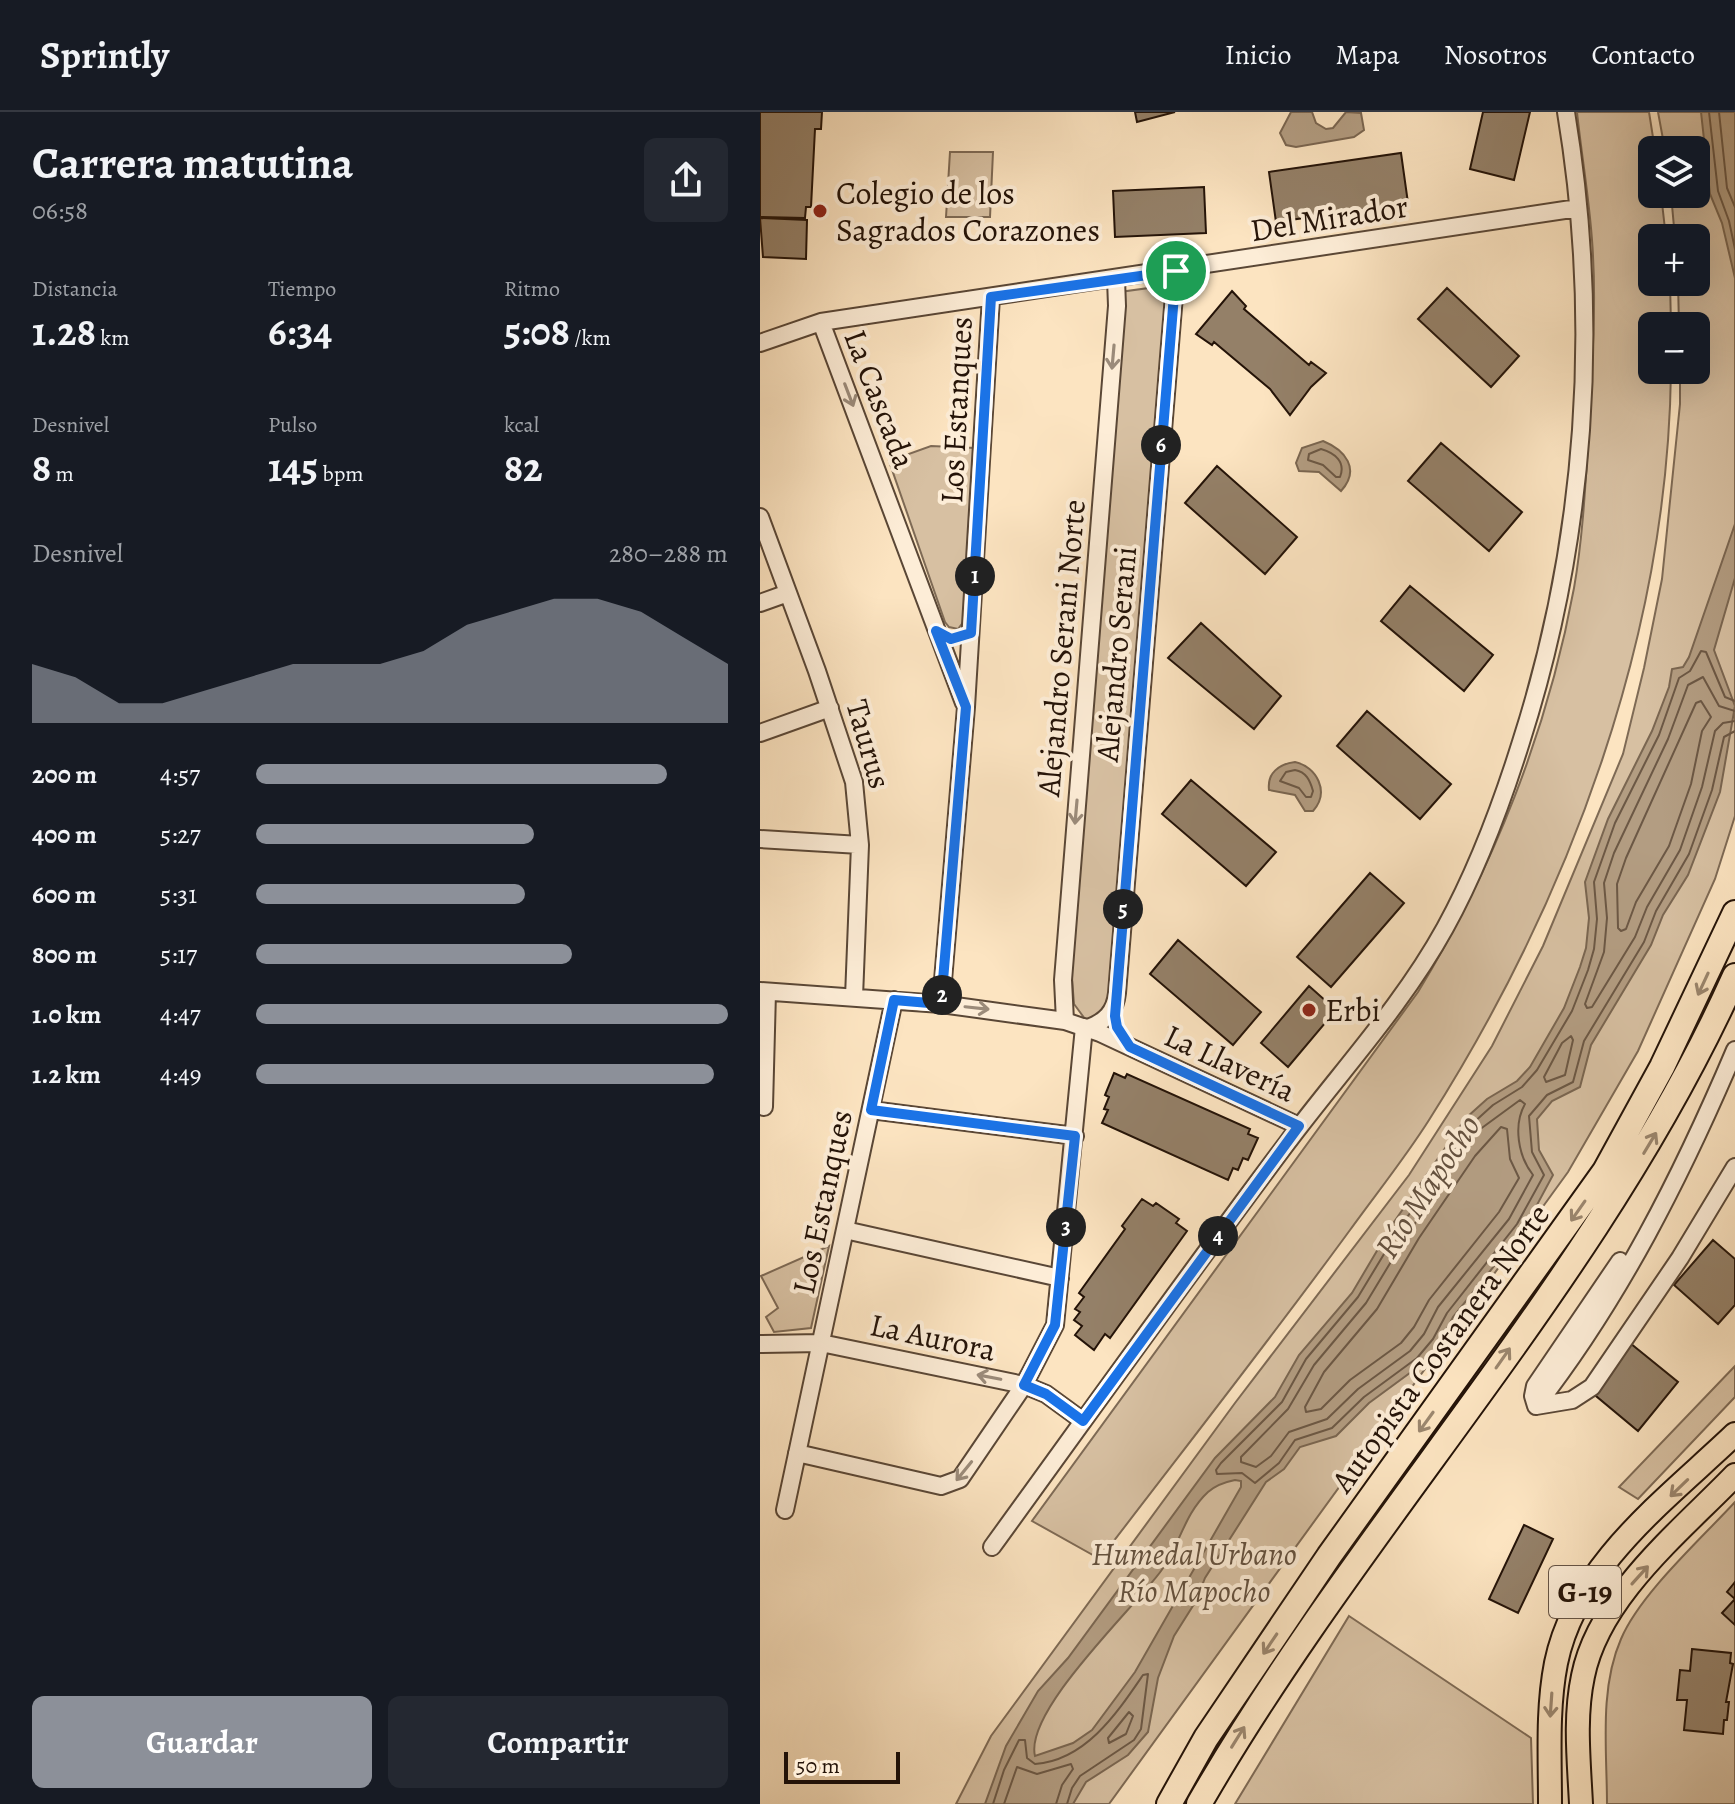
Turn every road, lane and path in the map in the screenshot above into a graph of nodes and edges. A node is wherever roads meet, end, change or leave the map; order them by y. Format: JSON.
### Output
{"nodes":[{"id":1,"x":1566,"y":112,"type":"edge"},
{"id":2,"x":1578,"y":208,"type":"junction"},
{"id":3,"x":1176,"y":271,"type":"junction"},
{"id":4,"x":1116,"y":279,"type":"junction"},
{"id":5,"x":991,"y":297,"type":"junction"},
{"id":6,"x":821,"y":322,"type":"junction"},
{"id":7,"x":760,"y":343,"type":"edge"},
{"id":8,"x":760,"y":517,"type":"edge"},
{"id":9,"x":788,"y":593,"type":"junction"},
{"id":10,"x":760,"y":603,"type":"edge"},
{"id":11,"x":936,"y":631,"type":"junction"},
{"id":12,"x":971,"y":633,"type":"junction"},
{"id":13,"x":966,"y":707,"type":"junction"},
{"id":14,"x":830,"y":708,"type":"junction"},
{"id":15,"x":760,"y":733,"type":"edge"},
{"id":16,"x":760,"y":839,"type":"edge"},
{"id":17,"x":860,"y":845,"type":"junction"},
{"id":18,"x":1735,"y":913,"type":"edge"},
{"id":19,"x":1735,"y":976,"type":"edge"},
{"id":20,"x":764,"y":991,"type":"edge"},
{"id":21,"x":854,"y":997,"type":"junction"},
{"id":22,"x":894,"y":1000,"type":"junction"},
{"id":23,"x":941,"y":1004,"type":"junction"},
{"id":24,"x":1116,"y":1004,"type":"junction"},
{"id":25,"x":1065,"y":1021,"type":"junction"},
{"id":26,"x":1086,"y":1028,"type":"junction"},
{"id":27,"x":1130,"y":1047,"type":"junction"},
{"id":28,"x":1735,"y":1050,"type":"edge"},
{"id":29,"x":764,"y":1107,"type":"dead end"},
{"id":30,"x":871,"y":1110,"type":"junction"},
{"id":31,"x":1299,"y":1126,"type":"junction"},
{"id":32,"x":1075,"y":1136,"type":"junction"},
{"id":33,"x":1735,"y":1167,"type":"edge"},
{"id":34,"x":845,"y":1230,"type":"junction"},
{"id":35,"x":1060,"y":1278,"type":"junction"},
{"id":36,"x":760,"y":1342,"type":"edge"},
{"id":37,"x":821,"y":1343,"type":"junction"},
{"id":38,"x":1024,"y":1385,"type":"junction"},
{"id":39,"x":1083,"y":1421,"type":"junction"},
{"id":40,"x":1735,"y":1434,"type":"edge"},
{"id":41,"x":797,"y":1453,"type":"junction"},
{"id":42,"x":1735,"y":1475,"type":"edge"},
{"id":43,"x":785,"y":1510,"type":"dead end"},
{"id":44,"x":992,"y":1547,"type":"dead end"},
{"id":45,"x":1206,"y":1738,"type":"junction"},
{"id":46,"x":1156,"y":1804,"type":"edge"},
{"id":47,"x":1169,"y":1804,"type":"edge"},
{"id":48,"x":1199,"y":1804,"type":"edge"},
{"id":49,"x":1550,"y":1804,"type":"edge"},
{"id":50,"x":1581,"y":1804,"type":"edge"}],
"edges":[{"from":1,"to":2,"type":"street"},
{"from":2,"to":3,"type":"street","name":"Del Mirador"},
{"from":2,"to":31,"type":"street"},
{"from":3,"to":4,"type":"street","name":"Del Mirador"},
{"from":3,"to":24,"type":"street","name":"Alejandro Serani"},
{"from":4,"to":5,"type":"street","name":"Del Mirador"},
{"from":4,"to":25,"type":"street","name":"Alejandro Serani Norte","one_way":true},
{"from":5,"to":6,"type":"street","name":"Del Mirador"},
{"from":5,"to":12,"type":"street","name":"Los Estanques"},
{"from":6,"to":7,"type":"street","name":"Del Mirador"},
{"from":6,"to":11,"type":"street","name":"La Cascada","one_way":true},
{"from":8,"to":9,"type":"street","name":"Taurus"},
{"from":9,"to":10,"type":"street"},
{"from":9,"to":14,"type":"street","name":"Taurus"},
{"from":11,"to":12,"type":"street"},
{"from":11,"to":13,"type":"street","name":"La Cascada"},
{"from":12,"to":13,"type":"street","name":"Los Estanques"},
{"from":13,"to":23,"type":"street","name":"Los Estanques"},
{"from":14,"to":15,"type":"street"},
{"from":14,"to":17,"type":"street","name":"Taurus"},
{"from":16,"to":17,"type":"street"},
{"from":17,"to":21,"type":"street","name":"Taurus"},
{"from":18,"to":45,"type":"highway","name":"Autopista Costanera Norte","one_way":true},
{"from":48,"to":19,"type":"highway","name":"Autopista Costanera Norte","one_way":true},
{"from":20,"to":21,"type":"street","name":"La Llavería"},
{"from":20,"to":29,"type":"street"},
{"from":21,"to":22,"type":"street","name":"La Llavería"},
{"from":22,"to":23,"type":"street","name":"La Llavería"},
{"from":22,"to":30,"type":"street","name":"Los Estanques"},
{"from":23,"to":25,"type":"street","name":"La Llavería","one_way":true},
{"from":24,"to":26,"type":"street"},
{"from":24,"to":27,"type":"street"},
{"from":25,"to":26,"type":"street","name":"La Llavería"},
{"from":26,"to":27,"type":"street","name":"La Llavería"},
{"from":26,"to":32,"type":"street"},
{"from":27,"to":31,"type":"street","name":"La Llavería"},
{"from":28,"to":33,"type":"street"},
{"from":30,"to":32,"type":"street"},
{"from":30,"to":34,"type":"street","name":"Los Estanques"},
{"from":31,"to":39,"type":"street"},
{"from":32,"to":35,"type":"street"},
{"from":34,"to":35,"type":"street"},
{"from":34,"to":37,"type":"street","name":"Los Estanques"},
{"from":35,"to":38,"type":"street"},
{"from":36,"to":37,"type":"street","name":"La Aurora"},
{"from":38,"to":37,"type":"street","name":"La Aurora","one_way":true},
{"from":37,"to":41,"type":"street","name":"Los Estanques"},
{"from":38,"to":39,"type":"street","name":"La Aurora"},
{"from":38,"to":41,"type":"street","one_way":true},
{"from":39,"to":44,"type":"street"},
{"from":40,"to":49,"type":"main road","number":"G-19","one_way":true},
{"from":41,"to":43,"type":"street","name":"Los Estanques"},
{"from":50,"to":42,"type":"main road","number":"G-19","one_way":true},
{"from":45,"to":46,"type":"highway"},
{"from":45,"to":47,"type":"highway","name":"Autopista Costanera Norte"}]}
